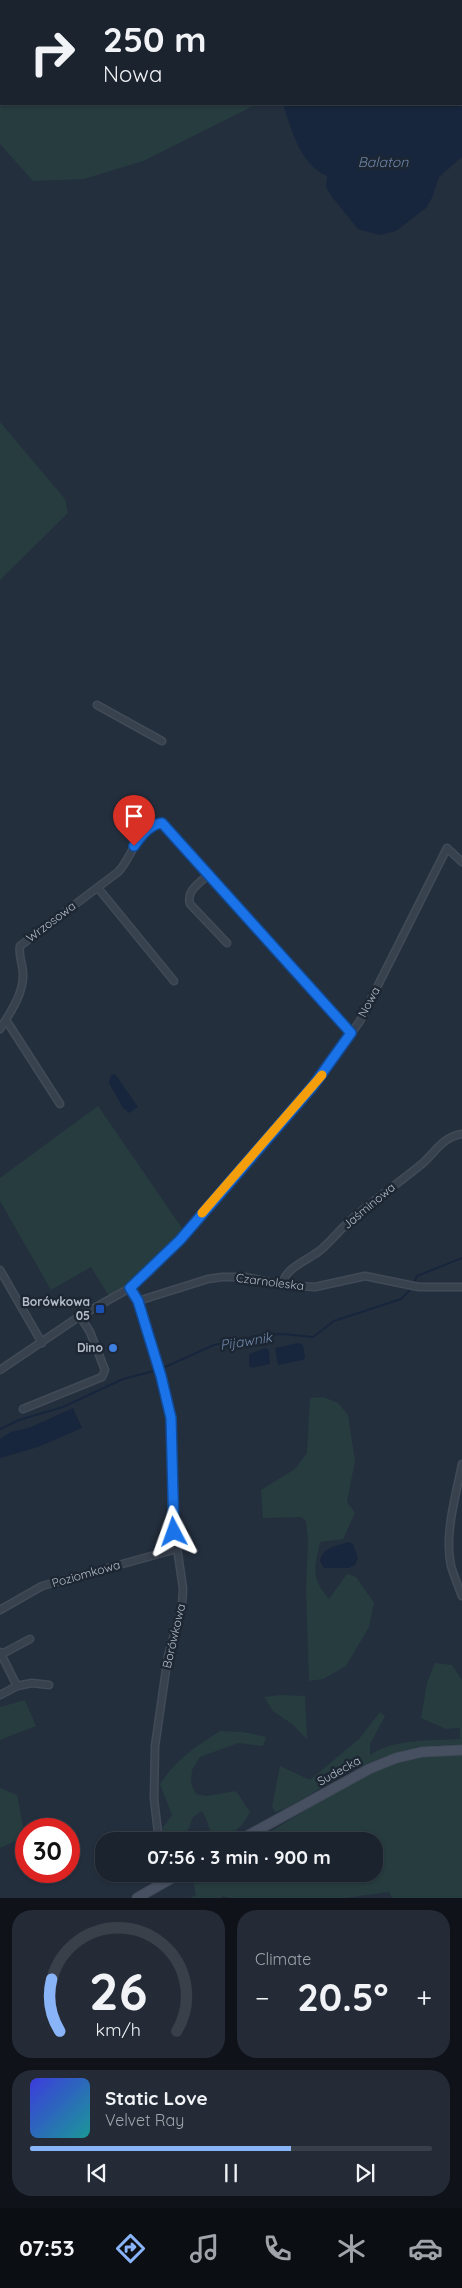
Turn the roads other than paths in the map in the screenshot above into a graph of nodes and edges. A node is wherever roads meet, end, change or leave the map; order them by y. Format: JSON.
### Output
{"nodes":[{"id":1,"x":96,"y":705,"type":"dead end"},
{"id":2,"x":162,"y":741,"type":"dead end"},
{"id":3,"x":462,"y":862,"type":"edge"},
{"id":4,"x":209,"y":874,"type":"junction"},
{"id":5,"x":98,"y":888,"type":"junction"},
{"id":6,"x":227,"y":943,"type":"dead end"},
{"id":7,"x":174,"y":982,"type":"dead end"},
{"id":8,"x":6,"y":1020,"type":"junction"},
{"id":9,"x":0,"y":1029,"type":"edge"},
{"id":10,"x":351,"y":1033,"type":"junction"},
{"id":11,"x":60,"y":1104,"type":"dead end"},
{"id":12,"x":462,"y":1134,"type":"edge"},
{"id":13,"x":0,"y":1270,"type":"edge"},
{"id":14,"x":283,"y":1285,"type":"junction"},
{"id":15,"x":130,"y":1288,"type":"junction"},
{"id":16,"x":462,"y":1288,"type":"edge"},
{"id":17,"x":138,"y":1301,"type":"junction"},
{"id":18,"x":80,"y":1316,"type":"junction"},
{"id":19,"x":42,"y":1343,"type":"junction"},
{"id":20,"x":0,"y":1370,"type":"edge"},
{"id":21,"x":22,"y":1409,"type":"dead end"},
{"id":22,"x":462,"y":1464,"type":"edge"},
{"id":23,"x":178,"y":1549,"type":"junction"},
{"id":24,"x":462,"y":1596,"type":"edge"},
{"id":25,"x":0,"y":1610,"type":"edge"},
{"id":26,"x":30,"y":1639,"type":"dead end"},
{"id":27,"x":0,"y":1654,"type":"edge"},
{"id":28,"x":49,"y":1685,"type":"dead end"},
{"id":29,"x":17,"y":1686,"type":"junction"},
{"id":30,"x":0,"y":1695,"type":"edge"},
{"id":31,"x":462,"y":1750,"type":"edge"},
{"id":32,"x":158,"y":1832,"type":"edge"},
{"id":33,"x":254,"y":1832,"type":"edge"},
{"id":34,"x":162,"y":1882,"type":"edge"},
{"id":35,"x":137,"y":1898,"type":"edge"}],
"edges":[{"from":1,"to":2,"type":"street"},
{"from":3,"to":10,"type":"street","name":"Nowa"},
{"from":4,"to":5,"type":"street","name":"Wrzosowa"},
{"from":4,"to":6,"type":"street"},
{"from":4,"to":10,"type":"street","name":"Wrzosowa"},
{"from":5,"to":7,"type":"street"},
{"from":5,"to":8,"type":"street","name":"Wrzosowa"},
{"from":8,"to":9,"type":"street","name":"Wrzosowa"},
{"from":8,"to":11,"type":"street"},
{"from":10,"to":15,"type":"street","name":"Nowa"},
{"from":12,"to":14,"type":"street","name":"Jaśminowa"},
{"from":13,"to":19,"type":"street"},
{"from":14,"to":16,"type":"street","name":"Czarnoleska"},
{"from":14,"to":17,"type":"street","name":"Czarnoleska"},
{"from":15,"to":17,"type":"street","name":"Borówkowa"},
{"from":15,"to":18,"type":"street"},
{"from":17,"to":23,"type":"street","name":"Borówkowa"},
{"from":18,"to":19,"type":"street"},
{"from":18,"to":21,"type":"street"},
{"from":19,"to":20,"type":"street"},
{"from":22,"to":24,"type":"street"},
{"from":23,"to":25,"type":"street","name":"Poziomkowa"},
{"from":23,"to":32,"type":"street","name":"Borówkowa"},
{"from":26,"to":27,"type":"street"},
{"from":27,"to":29,"type":"street"},
{"from":28,"to":29,"type":"street"},
{"from":29,"to":30,"type":"street"},
{"from":31,"to":33,"type":"main road","name":"Sudecka"},
{"from":34,"to":35,"type":"main road"}]}
